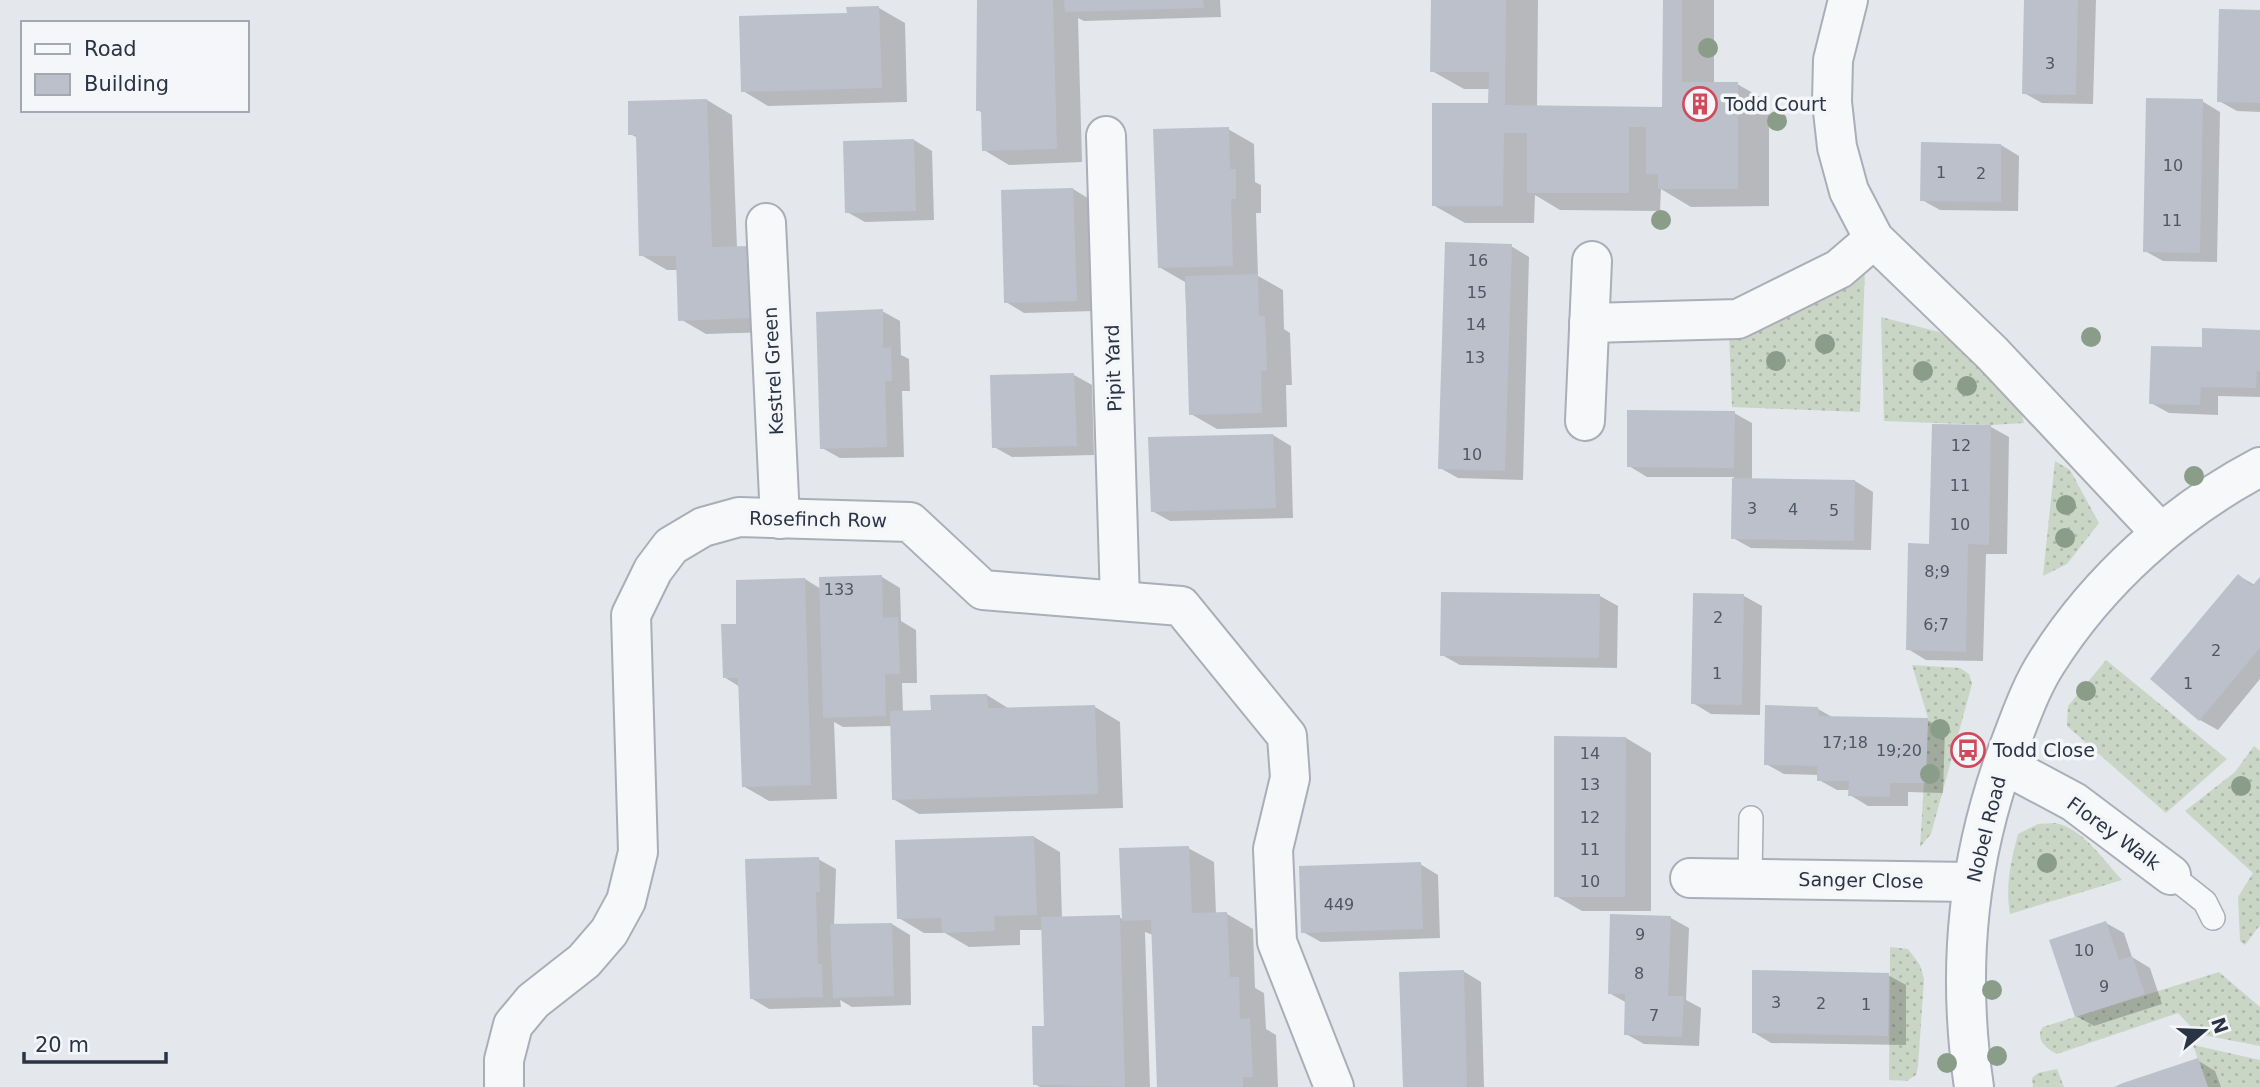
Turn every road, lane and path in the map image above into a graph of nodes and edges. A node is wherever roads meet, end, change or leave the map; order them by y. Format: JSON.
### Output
{"nodes":[{"id":1,"x":1848,"y":0,"type":"edge"},
{"id":2,"x":1106,"y":136,"type":"dead end"},
{"id":3,"x":766,"y":223,"type":"dead end"},
{"id":4,"x":1874,"y":239,"type":"junction"},
{"id":5,"x":1592,"y":261,"type":"dead end"},
{"id":6,"x":1589,"y":323,"type":"junction"},
{"id":7,"x":1585,"y":421,"type":"dead end"},
{"id":8,"x":2260,"y":467,"type":"edge"},
{"id":9,"x":780,"y":519,"type":"junction"},
{"id":10,"x":2161,"y":533,"type":"junction"},
{"id":11,"x":1120,"y":601,"type":"junction"},
{"id":12,"x":2003,"y":764,"type":"junction"},
{"id":13,"x":1751,"y":818,"type":"dead end"},
{"id":14,"x":2171,"y":875,"type":"joint"},
{"id":15,"x":1690,"y":878,"type":"dead end"},
{"id":16,"x":1750,"y":879,"type":"junction"},
{"id":17,"x":1971,"y":882,"type":"junction"},
{"id":18,"x":2213,"y":918,"type":"dead end"},
{"id":19,"x":505,"y":1087,"type":"edge"},
{"id":20,"x":1334,"y":1087,"type":"edge"},
{"id":21,"x":1974,"y":1087,"type":"edge"}],
"edges":[{"from":1,"to":4,"type":"street"},
{"from":2,"to":11,"type":"street","name":"Pipit Yard"},
{"from":3,"to":9,"type":"street","name":"Kestrel Green"},
{"from":4,"to":6,"type":"street"},
{"from":4,"to":10,"type":"street"},
{"from":5,"to":6,"type":"street"},
{"from":6,"to":7,"type":"street"},
{"from":8,"to":10,"type":"street","name":"Nobel Road"},
{"from":9,"to":11,"type":"street","name":"Rosefinch Row"},
{"from":9,"to":19,"type":"street","name":"Rosefinch Row"},
{"from":10,"to":12,"type":"street","name":"Nobel Road"},
{"from":11,"to":20,"type":"street","name":"Rosefinch Row"},
{"from":12,"to":14,"type":"street","name":"Florey Walk"},
{"from":12,"to":17,"type":"street","name":"Nobel Road"},
{"from":13,"to":16,"type":"lane"},
{"from":14,"to":18,"type":"lane","name":"Florey Walk"},
{"from":15,"to":16,"type":"street","name":"Sanger Close"},
{"from":16,"to":17,"type":"street","name":"Sanger Close"},
{"from":17,"to":21,"type":"street","name":"Nobel Road"}]}
